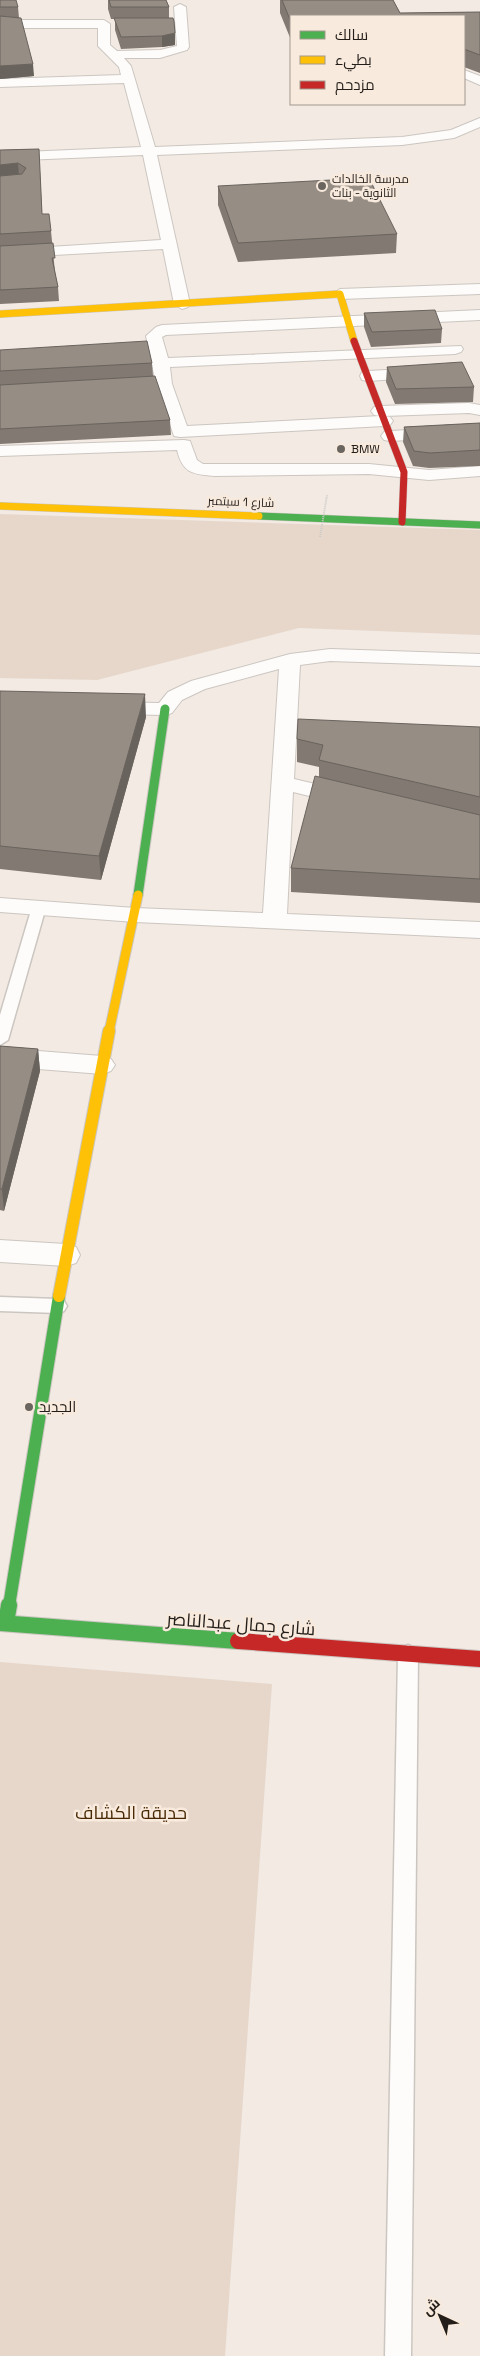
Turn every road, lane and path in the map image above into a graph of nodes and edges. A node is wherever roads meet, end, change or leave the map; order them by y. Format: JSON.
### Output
{"nodes":[{"id":1,"x":180,"y":7,"type":"dead end"},
{"id":2,"x":0,"y":24,"type":"edge"},
{"id":3,"x":113,"y":55,"type":"junction"},
{"id":4,"x":465,"y":74,"type":"edge"},
{"id":5,"x":129,"y":79,"type":"junction"},
{"id":6,"x":480,"y":80,"type":"edge"},
{"id":7,"x":0,"y":83,"type":"edge"},
{"id":8,"x":480,"y":122,"type":"edge"},
{"id":9,"x":149,"y":151,"type":"junction"},
{"id":10,"x":0,"y":157,"type":"edge"},
{"id":11,"x":170,"y":244,"type":"junction"},
{"id":12,"x":0,"y":254,"type":"edge"},
{"id":13,"x":480,"y":289,"type":"edge"},
{"id":14,"x":340,"y":294,"type":"junction"},
{"id":15,"x":182,"y":304,"type":"junction"},
{"id":16,"x":0,"y":314,"type":"edge"},
{"id":17,"x":480,"y":315,"type":"edge"},
{"id":18,"x":439,"y":317,"type":"junction"},
{"id":19,"x":347,"y":322,"type":"junction"},
{"id":20,"x":455,"y":349,"type":"junction"},
{"id":21,"x":361,"y":354,"type":"junction"},
{"id":22,"x":161,"y":363,"type":"junction"},
{"id":23,"x":462,"y":364,"type":"edge"},
{"id":24,"x":434,"y":372,"type":"edge"},
{"id":25,"x":368,"y":376,"type":"junction"},
{"id":26,"x":164,"y":384,"type":"junction"},
{"id":27,"x":145,"y":385,"type":"edge"},
{"id":28,"x":480,"y":410,"type":"edge"},
{"id":29,"x":385,"y":423,"type":"junction"},
{"id":30,"x":480,"y":431,"type":"edge"},
{"id":31,"x":182,"y":439,"type":"junction"},
{"id":32,"x":0,"y":451,"type":"edge"},
{"id":33,"x":480,"y":471,"type":"edge"},
{"id":34,"x":404,"y":472,"type":"junction"},
{"id":35,"x":327,"y":495,"type":"dead end"},
{"id":36,"x":0,"y":506,"type":"edge"},
{"id":37,"x":402,"y":522,"type":"junction"},
{"id":38,"x":480,"y":525,"type":"edge"},
{"id":39,"x":320,"y":537,"type":"dead end"},
{"id":40,"x":290,"y":660,"type":"junction"},
{"id":41,"x":480,"y":660,"type":"edge"},
{"id":42,"x":87,"y":708,"type":"edge"},
{"id":43,"x":165,"y":710,"type":"junction"},
{"id":44,"x":282,"y":783,"type":"junction"},
{"id":45,"x":367,"y":803,"type":"edge"},
{"id":46,"x":0,"y":904,"type":"edge"},
{"id":47,"x":39,"y":907,"type":"junction"},
{"id":48,"x":135,"y":915,"type":"junction"},
{"id":49,"x":274,"y":920,"type":"junction"},
{"id":50,"x":480,"y":930,"type":"edge"},
{"id":51,"x":0,"y":1040,"type":"edge"},
{"id":52,"x":0,"y":1057,"type":"edge"},
{"id":53,"x":102,"y":1065,"type":"junction"},
{"id":54,"x":0,"y":1250,"type":"edge"},
{"id":55,"x":66,"y":1255,"type":"junction"},
{"id":56,"x":0,"y":1304,"type":"edge"},
{"id":57,"x":58,"y":1306,"type":"junction"},
{"id":58,"x":3,"y":1623,"type":"edge"},
{"id":59,"x":408,"y":1654,"type":"junction"},
{"id":60,"x":480,"y":1659,"type":"edge"},
{"id":61,"x":398,"y":2356,"type":"edge"}],
"edges":[{"from":1,"to":3,"type":"street"},
{"from":2,"to":3,"type":"street"},
{"from":3,"to":5,"type":"street"},
{"from":4,"to":6,"type":"street"},
{"from":5,"to":7,"type":"street"},
{"from":5,"to":9,"type":"street"},
{"from":8,"to":9,"type":"street"},
{"from":9,"to":10,"type":"street"},
{"from":9,"to":11,"type":"street"},
{"from":11,"to":12,"type":"street"},
{"from":11,"to":15,"type":"street"},
{"from":13,"to":14,"type":"street"},
{"from":14,"to":15,"type":"street"},
{"from":14,"to":19,"type":"street"},
{"from":15,"to":16,"type":"street"},
{"from":17,"to":18,"type":"street"},
{"from":18,"to":19,"type":"street"},
{"from":18,"to":20,"type":"street"},
{"from":19,"to":21,"type":"street"},
{"from":19,"to":22,"type":"street"},
{"from":20,"to":21,"type":"street"},
{"from":20,"to":23,"type":"street"},
{"from":21,"to":22,"type":"street"},
{"from":21,"to":25,"type":"street"},
{"from":22,"to":26,"type":"street"},
{"from":24,"to":25,"type":"street"},
{"from":25,"to":29,"type":"street"},
{"from":26,"to":27,"type":"street"},
{"from":26,"to":31,"type":"street"},
{"from":28,"to":29,"type":"street"},
{"from":29,"to":30,"type":"street"},
{"from":29,"to":31,"type":"street"},
{"from":29,"to":34,"type":"street"},
{"from":31,"to":32,"type":"street"},
{"from":31,"to":34,"type":"street"},
{"from":33,"to":34,"type":"street"},
{"from":34,"to":37,"type":"street"},
{"from":35,"to":39,"type":"path","bridge":true},
{"from":36,"to":37,"type":"street","name":"شارع 1 سبتمبر"},
{"from":37,"to":38,"type":"street","name":"شارع 1 سبتمبر"},
{"from":40,"to":41,"type":"street"},
{"from":40,"to":43,"type":"street"},
{"from":40,"to":44,"type":"street"},
{"from":42,"to":43,"type":"street"},
{"from":43,"to":48,"type":"street"},
{"from":44,"to":45,"type":"street"},
{"from":44,"to":49,"type":"street"},
{"from":46,"to":47,"type":"street"},
{"from":47,"to":48,"type":"street"},
{"from":47,"to":51,"type":"lane"},
{"from":48,"to":49,"type":"street"},
{"from":48,"to":53,"type":"street"},
{"from":49,"to":50,"type":"street"},
{"from":52,"to":53,"type":"street"},
{"from":53,"to":55,"type":"street"},
{"from":54,"to":55,"type":"street"},
{"from":55,"to":57,"type":"street"},
{"from":56,"to":57,"type":"lane"},
{"from":57,"to":58,"type":"street"},
{"from":58,"to":59,"type":"street","name":"شارع جمال عبدالناصر"},
{"from":59,"to":60,"type":"street","name":"شارع جمال عبدالناصر"},
{"from":59,"to":61,"type":"lane"}]}
